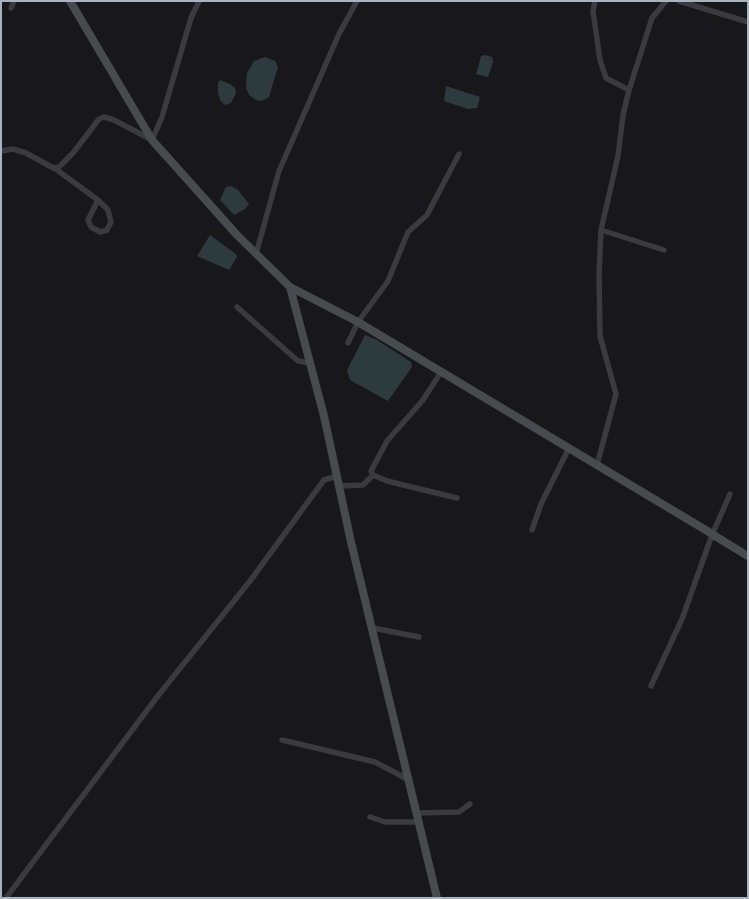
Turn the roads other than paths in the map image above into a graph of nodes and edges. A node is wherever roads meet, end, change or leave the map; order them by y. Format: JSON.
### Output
{"nodes":[{"id":1,"x":14,"y":1,"type":"edge"},
{"id":2,"x":70,"y":1,"type":"edge"},
{"id":3,"x":199,"y":1,"type":"edge"},
{"id":4,"x":357,"y":1,"type":"edge"},
{"id":5,"x":595,"y":1,"type":"edge"},
{"id":6,"x":666,"y":1,"type":"edge"},
{"id":7,"x":679,"y":1,"type":"edge"},
{"id":8,"x":11,"y":8,"type":"dead end"},
{"id":9,"x":748,"y":22,"type":"edge"},
{"id":10,"x":629,"y":90,"type":"junction"},
{"id":11,"x":152,"y":140,"type":"junction"},
{"id":12,"x":1,"y":151,"type":"edge"},
{"id":13,"x":459,"y":154,"type":"dead end"},
{"id":14,"x":53,"y":168,"type":"junction"},
{"id":15,"x":98,"y":200,"type":"junction"},
{"id":16,"x":601,"y":230,"type":"junction"},
{"id":17,"x":664,"y":250,"type":"dead end"},
{"id":18,"x":256,"y":254,"type":"junction"},
{"id":19,"x":290,"y":287,"type":"junction"},
{"id":20,"x":236,"y":307,"type":"dead end"},
{"id":21,"x":358,"y":322,"type":"junction"},
{"id":22,"x":348,"y":343,"type":"dead end"},
{"id":23,"x":309,"y":363,"type":"junction"},
{"id":24,"x":442,"y":372,"type":"junction"},
{"id":25,"x":569,"y":448,"type":"junction"},
{"id":26,"x":597,"y":465,"type":"junction"},
{"id":27,"x":337,"y":476,"type":"junction"},
{"id":28,"x":373,"y":476,"type":"junction"},
{"id":29,"x":340,"y":486,"type":"junction"},
{"id":30,"x":730,"y":494,"type":"dead end"},
{"id":31,"x":457,"y":498,"type":"dead end"},
{"id":32,"x":532,"y":530,"type":"dead end"},
{"id":33,"x":748,"y":556,"type":"edge"},
{"id":34,"x":373,"y":628,"type":"junction"},
{"id":35,"x":419,"y":637,"type":"dead end"},
{"id":36,"x":651,"y":686,"type":"dead end"},
{"id":37,"x":282,"y":740,"type":"dead end"},
{"id":38,"x":409,"y":780,"type":"junction"},
{"id":39,"x":470,"y":804,"type":"dead end"},
{"id":40,"x":417,"y":813,"type":"junction"},
{"id":41,"x":370,"y":817,"type":"dead end"},
{"id":42,"x":419,"y":822,"type":"junction"},
{"id":43,"x":6,"y":898,"type":"edge"},
{"id":44,"x":437,"y":898,"type":"edge"}],
"edges":[{"from":1,"to":8,"type":"street"},
{"from":2,"to":11,"type":"main road"},
{"from":3,"to":11,"type":"street"},
{"from":4,"to":18,"type":"street"},
{"from":5,"to":10,"type":"street"},
{"from":6,"to":10,"type":"street"},
{"from":7,"to":9,"type":"street"},
{"from":10,"to":16,"type":"street"},
{"from":11,"to":14,"type":"street"},
{"from":11,"to":18,"type":"main road"},
{"from":12,"to":14,"type":"street"},
{"from":13,"to":21,"type":"street"},
{"from":14,"to":15,"type":"street"},
{"from":15,"to":15,"type":"street"},
{"from":16,"to":17,"type":"street"},
{"from":16,"to":26,"type":"street"},
{"from":18,"to":19,"type":"main road"},
{"from":19,"to":21,"type":"main road"},
{"from":19,"to":23,"type":"main road"},
{"from":20,"to":23,"type":"street"},
{"from":21,"to":22,"type":"street"},
{"from":21,"to":24,"type":"main road"},
{"from":23,"to":27,"type":"main road"},
{"from":24,"to":25,"type":"main road"},
{"from":24,"to":28,"type":"street"},
{"from":25,"to":26,"type":"main road"},
{"from":25,"to":32,"type":"street"},
{"from":26,"to":33,"type":"main road"},
{"from":27,"to":29,"type":"main road"},
{"from":27,"to":43,"type":"street"},
{"from":28,"to":29,"type":"street"},
{"from":28,"to":31,"type":"street"},
{"from":29,"to":34,"type":"main road"},
{"from":30,"to":36,"type":"street"},
{"from":34,"to":35,"type":"street"},
{"from":34,"to":38,"type":"main road"},
{"from":37,"to":38,"type":"street"},
{"from":38,"to":40,"type":"main road"},
{"from":39,"to":40,"type":"street"},
{"from":40,"to":42,"type":"main road"},
{"from":41,"to":42,"type":"street"},
{"from":42,"to":44,"type":"main road"}]}
